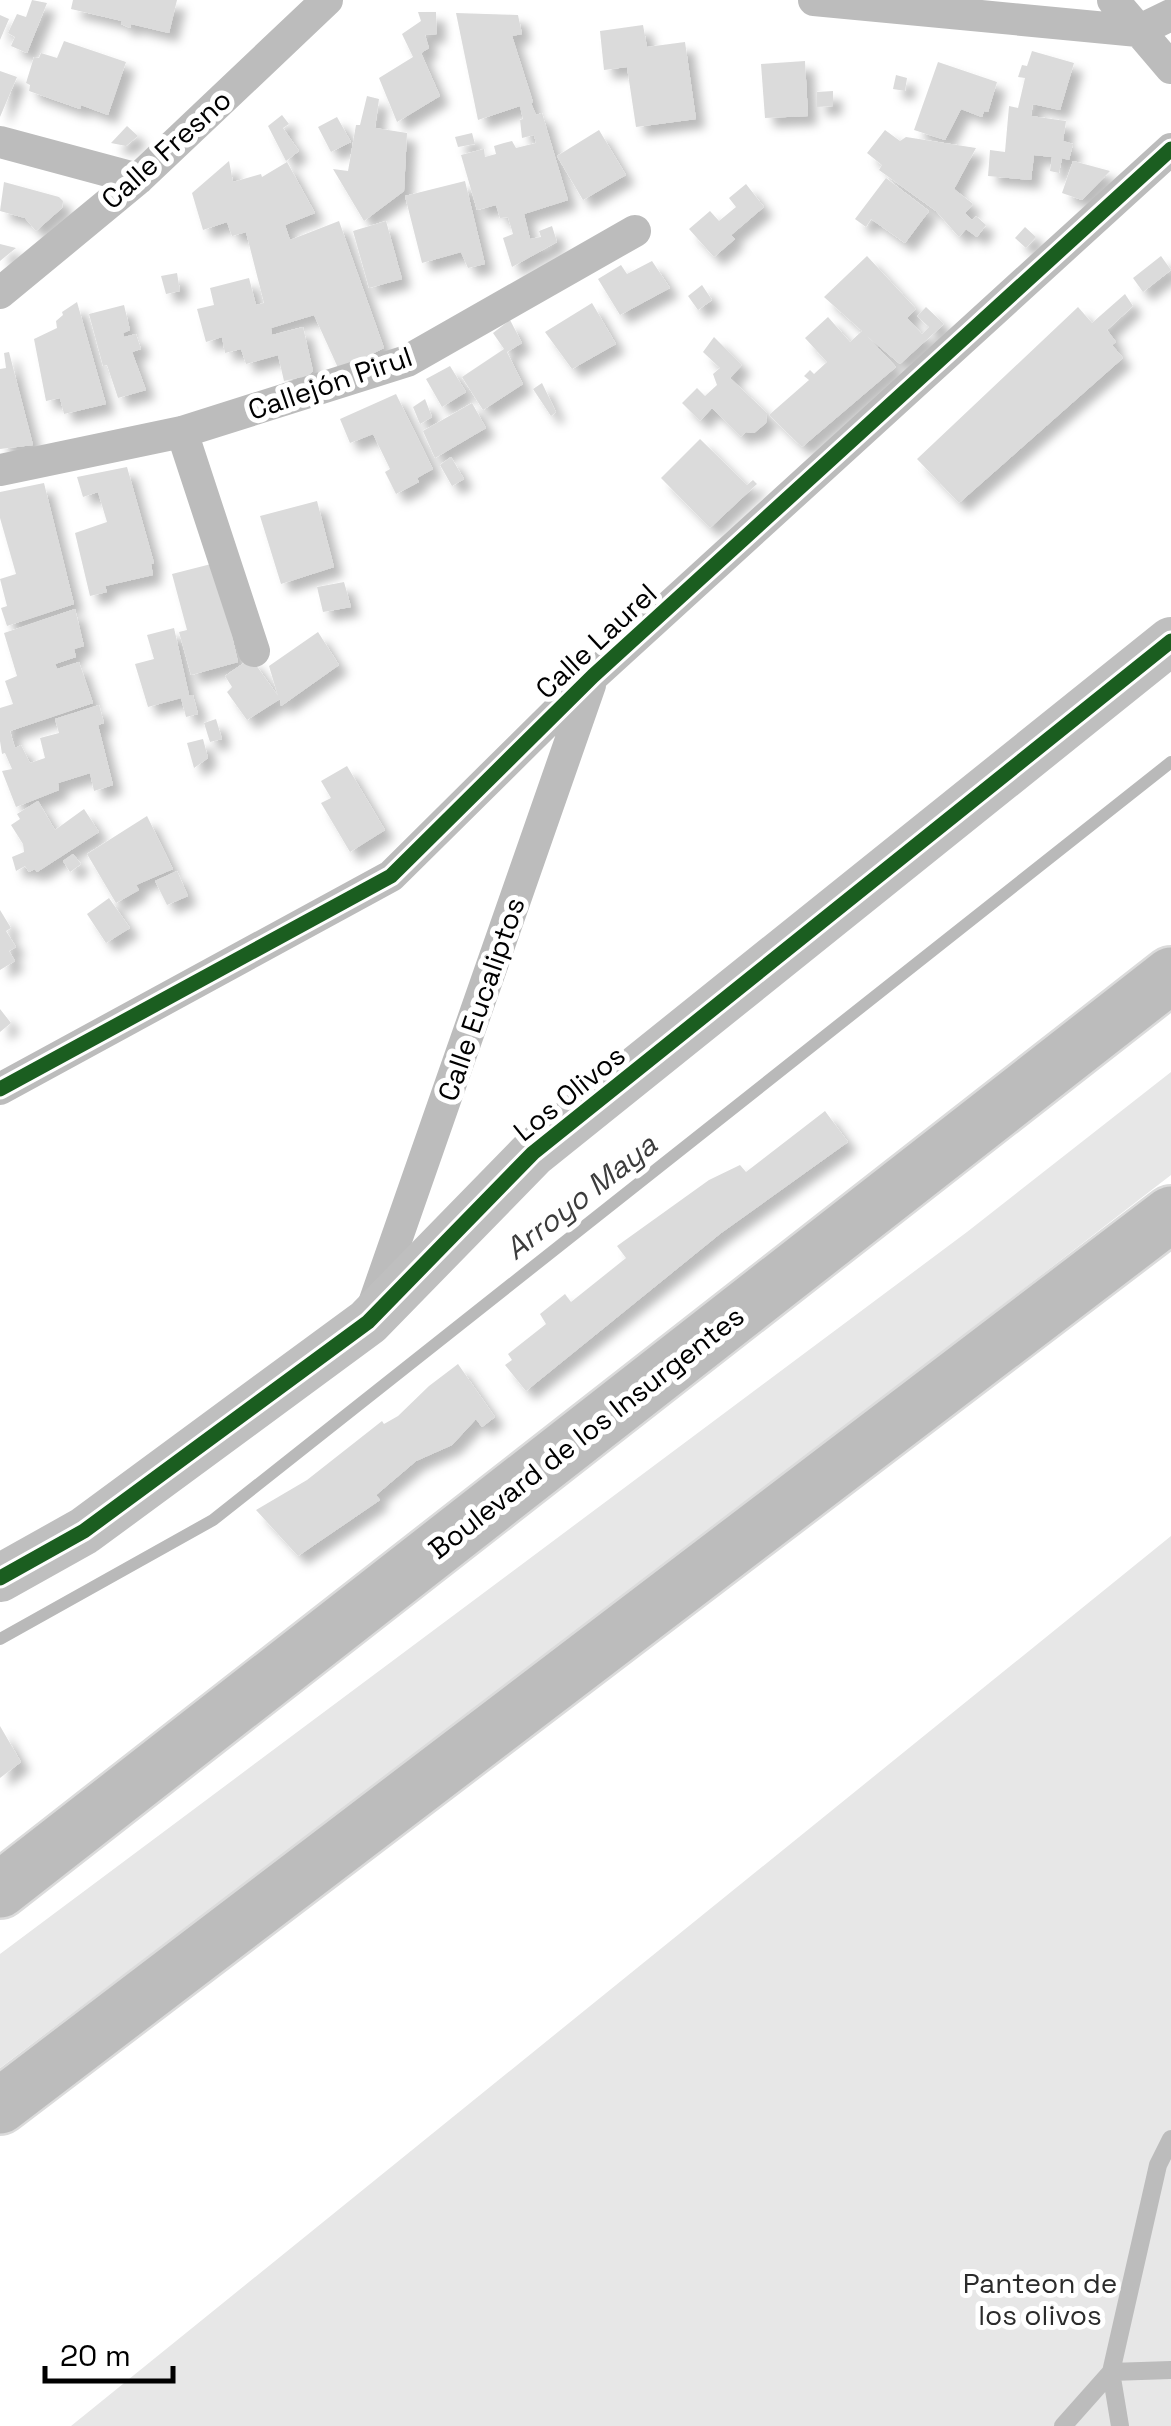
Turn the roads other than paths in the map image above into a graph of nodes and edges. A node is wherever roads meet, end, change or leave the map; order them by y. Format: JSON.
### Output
{"nodes":[{"id":1,"x":327,"y":0,"type":"edge"},
{"id":2,"x":814,"y":0,"type":"edge"},
{"id":3,"x":1113,"y":0,"type":"edge"},
{"id":4,"x":1171,"y":15,"type":"edge"},
{"id":5,"x":1138,"y":30,"type":"junction"},
{"id":6,"x":1171,"y":68,"type":"edge"},
{"id":7,"x":0,"y":142,"type":"edge"},
{"id":8,"x":1171,"y":149,"type":"edge"},
{"id":9,"x":138,"y":178,"type":"junction"},
{"id":10,"x":635,"y":231,"type":"dead end"},
{"id":11,"x":0,"y":293,"type":"edge"},
{"id":12,"x":182,"y":432,"type":"junction"},
{"id":13,"x":0,"y":470,"type":"edge"},
{"id":14,"x":1171,"y":641,"type":"edge"},
{"id":15,"x":254,"y":651,"type":"dead end"},
{"id":16,"x":593,"y":676,"type":"junction"},
{"id":17,"x":1171,"y":975,"type":"edge"},
{"id":18,"x":0,"y":1089,"type":"edge"},
{"id":19,"x":1171,"y":1214,"type":"edge"},
{"id":20,"x":368,"y":1322,"type":"junction"},
{"id":21,"x":0,"y":1578,"type":"edge"},
{"id":22,"x":0,"y":1890,"type":"edge"},
{"id":23,"x":0,"y":2106,"type":"edge"},
{"id":24,"x":1171,"y":2139,"type":"edge"},
{"id":25,"x":1171,"y":2370,"type":"edge"},
{"id":26,"x":1111,"y":2372,"type":"junction"},
{"id":27,"x":1063,"y":2426,"type":"edge"},
{"id":28,"x":1120,"y":2426,"type":"edge"}],
"edges":[{"from":1,"to":9,"type":"street","name":"Calle Fresno"},
{"from":2,"to":5,"type":"street"},
{"from":3,"to":5,"type":"street"},
{"from":4,"to":5,"type":"street"},
{"from":5,"to":6,"type":"street"},
{"from":7,"to":9,"type":"street"},
{"from":8,"to":16,"type":"street","name":"Calle Laurel"},
{"from":9,"to":11,"type":"street","name":"Calle Fresno"},
{"from":10,"to":12,"type":"street","name":"Callejón Pirul"},
{"from":12,"to":13,"type":"street","name":"Callejón Pirul"},
{"from":12,"to":15,"type":"street"},
{"from":14,"to":20,"type":"street","name":"Los Olivos"},
{"from":16,"to":18,"type":"street","name":"Calle Laurel"},
{"from":16,"to":20,"type":"street","name":"Calle Eucaliptos"},
{"from":17,"to":22,"type":"highway","name":"Boulevard de los Insurgentes"},
{"from":19,"to":23,"type":"highway"},
{"from":20,"to":21,"type":"street","name":"Los Olivos"},
{"from":24,"to":26,"type":"lane"},
{"from":25,"to":26,"type":"lane"},
{"from":26,"to":27,"type":"lane"},
{"from":26,"to":28,"type":"lane"}]}
